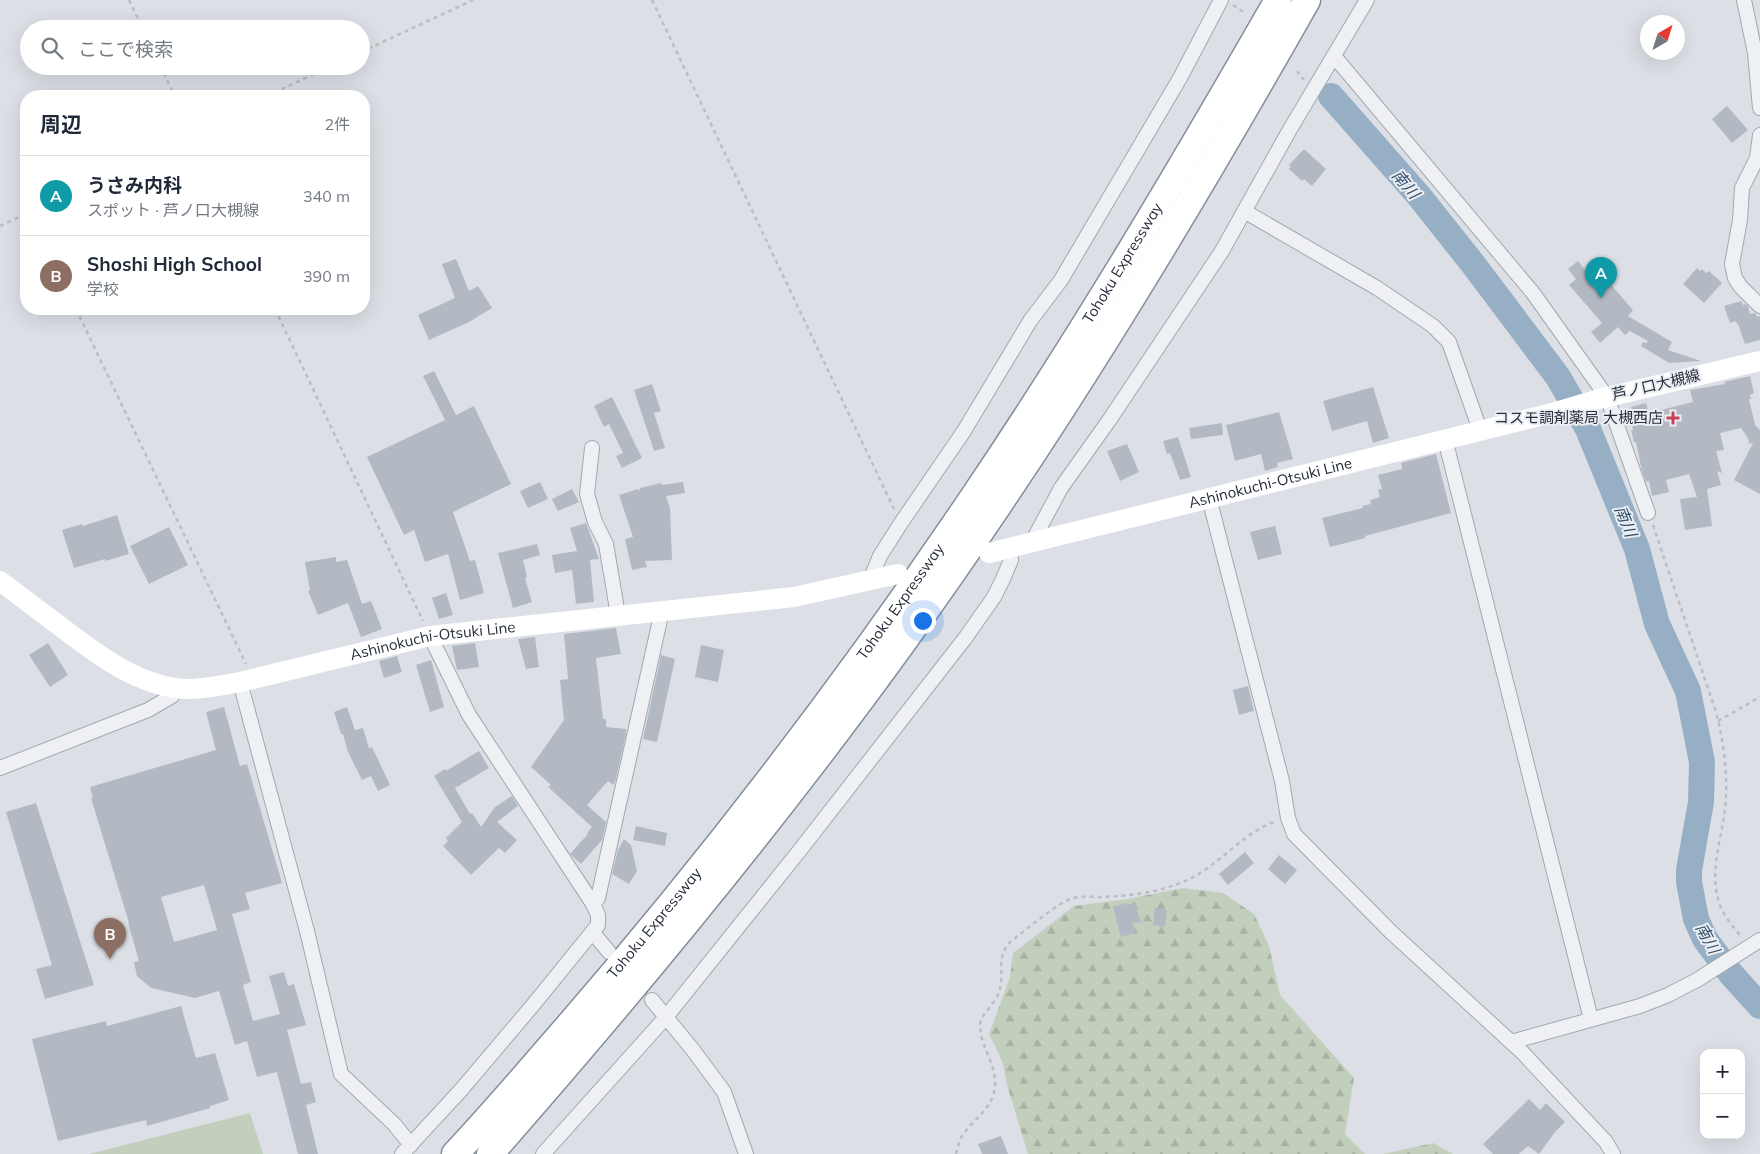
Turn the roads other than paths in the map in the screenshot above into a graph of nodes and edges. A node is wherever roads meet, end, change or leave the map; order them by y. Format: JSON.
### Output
{"nodes":[{"id":1,"x":1278,"y":0,"type":"edge"},
{"id":2,"x":1307,"y":0,"type":"edge"},
{"id":3,"x":1367,"y":0,"type":"edge"},
{"id":4,"x":1744,"y":0,"type":"edge"},
{"id":5,"x":1227,"y":2,"type":"edge"},
{"id":6,"x":1334,"y":56,"type":"junction"},
{"id":7,"x":1760,"y":108,"type":"edge"},
{"id":8,"x":1760,"y":135,"type":"edge"},
{"id":9,"x":1244,"y":210,"type":"junction"},
{"id":10,"x":1760,"y":306,"type":"edge"},
{"id":11,"x":1760,"y":361,"type":"edge"},
{"id":12,"x":1603,"y":398,"type":"junction"},
{"id":13,"x":1552,"y":413,"type":"joint"},
{"id":14,"x":1480,"y":430,"type":"junction"},
{"id":15,"x":1445,"y":439,"type":"junction"},
{"id":16,"x":592,"y":448,"type":"dead end"},
{"id":17,"x":1209,"y":498,"type":"junction"},
{"id":18,"x":1648,"y":512,"type":"road end"},
{"id":19,"x":1032,"y":542,"type":"junction"},
{"id":20,"x":1010,"y":547,"type":"junction"},
{"id":21,"x":989,"y":554,"type":"dead end"},
{"id":22,"x":898,"y":574,"type":"dead end"},
{"id":23,"x":870,"y":580,"type":"junction"},
{"id":24,"x":0,"y":581,"type":"edge"},
{"id":25,"x":662,"y":611,"type":"junction"},
{"id":26,"x":618,"y":615,"type":"junction"},
{"id":27,"x":430,"y":636,"type":"junction"},
{"id":28,"x":246,"y":680,"type":"junction"},
{"id":29,"x":177,"y":687,"type":"junction"},
{"id":30,"x":0,"y":768,"type":"edge"},
{"id":31,"x":593,"y":904,"type":"junction"},
{"id":32,"x":593,"y":933,"type":"junction"},
{"id":33,"x":1750,"y":947,"type":"edge"},
{"id":34,"x":609,"y":952,"type":"dead end"},
{"id":35,"x":652,"y":1000,"type":"dead end"},
{"id":36,"x":666,"y":1017,"type":"junction"},
{"id":37,"x":1591,"y":1019,"type":"junction"},
{"id":38,"x":1511,"y":1042,"type":"junction"},
{"id":39,"x":407,"y":1149,"type":"edge"},
{"id":40,"x":455,"y":1154,"type":"edge"},
{"id":41,"x":490,"y":1154,"type":"edge"},
{"id":42,"x":543,"y":1154,"type":"edge"},
{"id":43,"x":746,"y":1154,"type":"edge"},
{"id":44,"x":1613,"y":1154,"type":"edge"}],
"edges":[{"from":1,"to":40,"type":"highway","name":"Tohoku Expressway"},
{"from":2,"to":41,"type":"highway","name":"Tohoku Expressway"},
{"from":3,"to":6,"type":"street"},
{"from":4,"to":7,"type":"street"},
{"from":5,"to":23,"type":"street"},
{"from":6,"to":9,"type":"street"},
{"from":6,"to":12,"type":"street"},
{"from":8,"to":10,"type":"street"},
{"from":9,"to":14,"type":"street"},
{"from":9,"to":19,"type":"street"},
{"from":11,"to":12,"type":"main road","name":"芦ノ口大槻線"},
{"from":12,"to":13,"type":"main road","name":"芦ノ口大槻線"},
{"from":12,"to":18,"type":"street"},
{"from":13,"to":14,"type":"main road","name":"Ashinokuchi-Otsuki Line"},
{"from":14,"to":15,"type":"main road","name":"Ashinokuchi-Otsuki Line"},
{"from":15,"to":17,"type":"main road","name":"Ashinokuchi-Otsuki Line"},
{"from":15,"to":37,"type":"street"},
{"from":16,"to":26,"type":"street"},
{"from":17,"to":19,"type":"main road","name":"Ashinokuchi-Otsuki Line"},
{"from":17,"to":38,"type":"street"},
{"from":19,"to":20,"type":"main road","name":"Ashinokuchi-Otsuki Line"},
{"from":20,"to":21,"type":"main road","name":"Ashinokuchi-Otsuki Line"},
{"from":20,"to":36,"type":"street"},
{"from":22,"to":23,"type":"main road","name":"Ashinokuchi-Otsuki Line"},
{"from":23,"to":25,"type":"main road","name":"Ashinokuchi-Otsuki Line"},
{"from":24,"to":29,"type":"main road","name":"Ashinokuchi-Otsuki Line"},
{"from":25,"to":26,"type":"main road","name":"Ashinokuchi-Otsuki Line"},
{"from":25,"to":31,"type":"street"},
{"from":26,"to":27,"type":"main road","name":"Ashinokuchi-Otsuki Line"},
{"from":27,"to":28,"type":"main road","name":"Ashinokuchi-Otsuki Line"},
{"from":27,"to":31,"type":"street"},
{"from":28,"to":29,"type":"main road","name":"Ashinokuchi-Otsuki Line"},
{"from":28,"to":39,"type":"street"},
{"from":29,"to":30,"type":"street"},
{"from":31,"to":32,"type":"street"},
{"from":32,"to":34,"type":"street"},
{"from":32,"to":39,"type":"street"},
{"from":33,"to":37,"type":"street"},
{"from":35,"to":36,"type":"street"},
{"from":36,"to":42,"type":"street"},
{"from":36,"to":43,"type":"street"},
{"from":37,"to":38,"type":"street"},
{"from":38,"to":44,"type":"street"}]}
